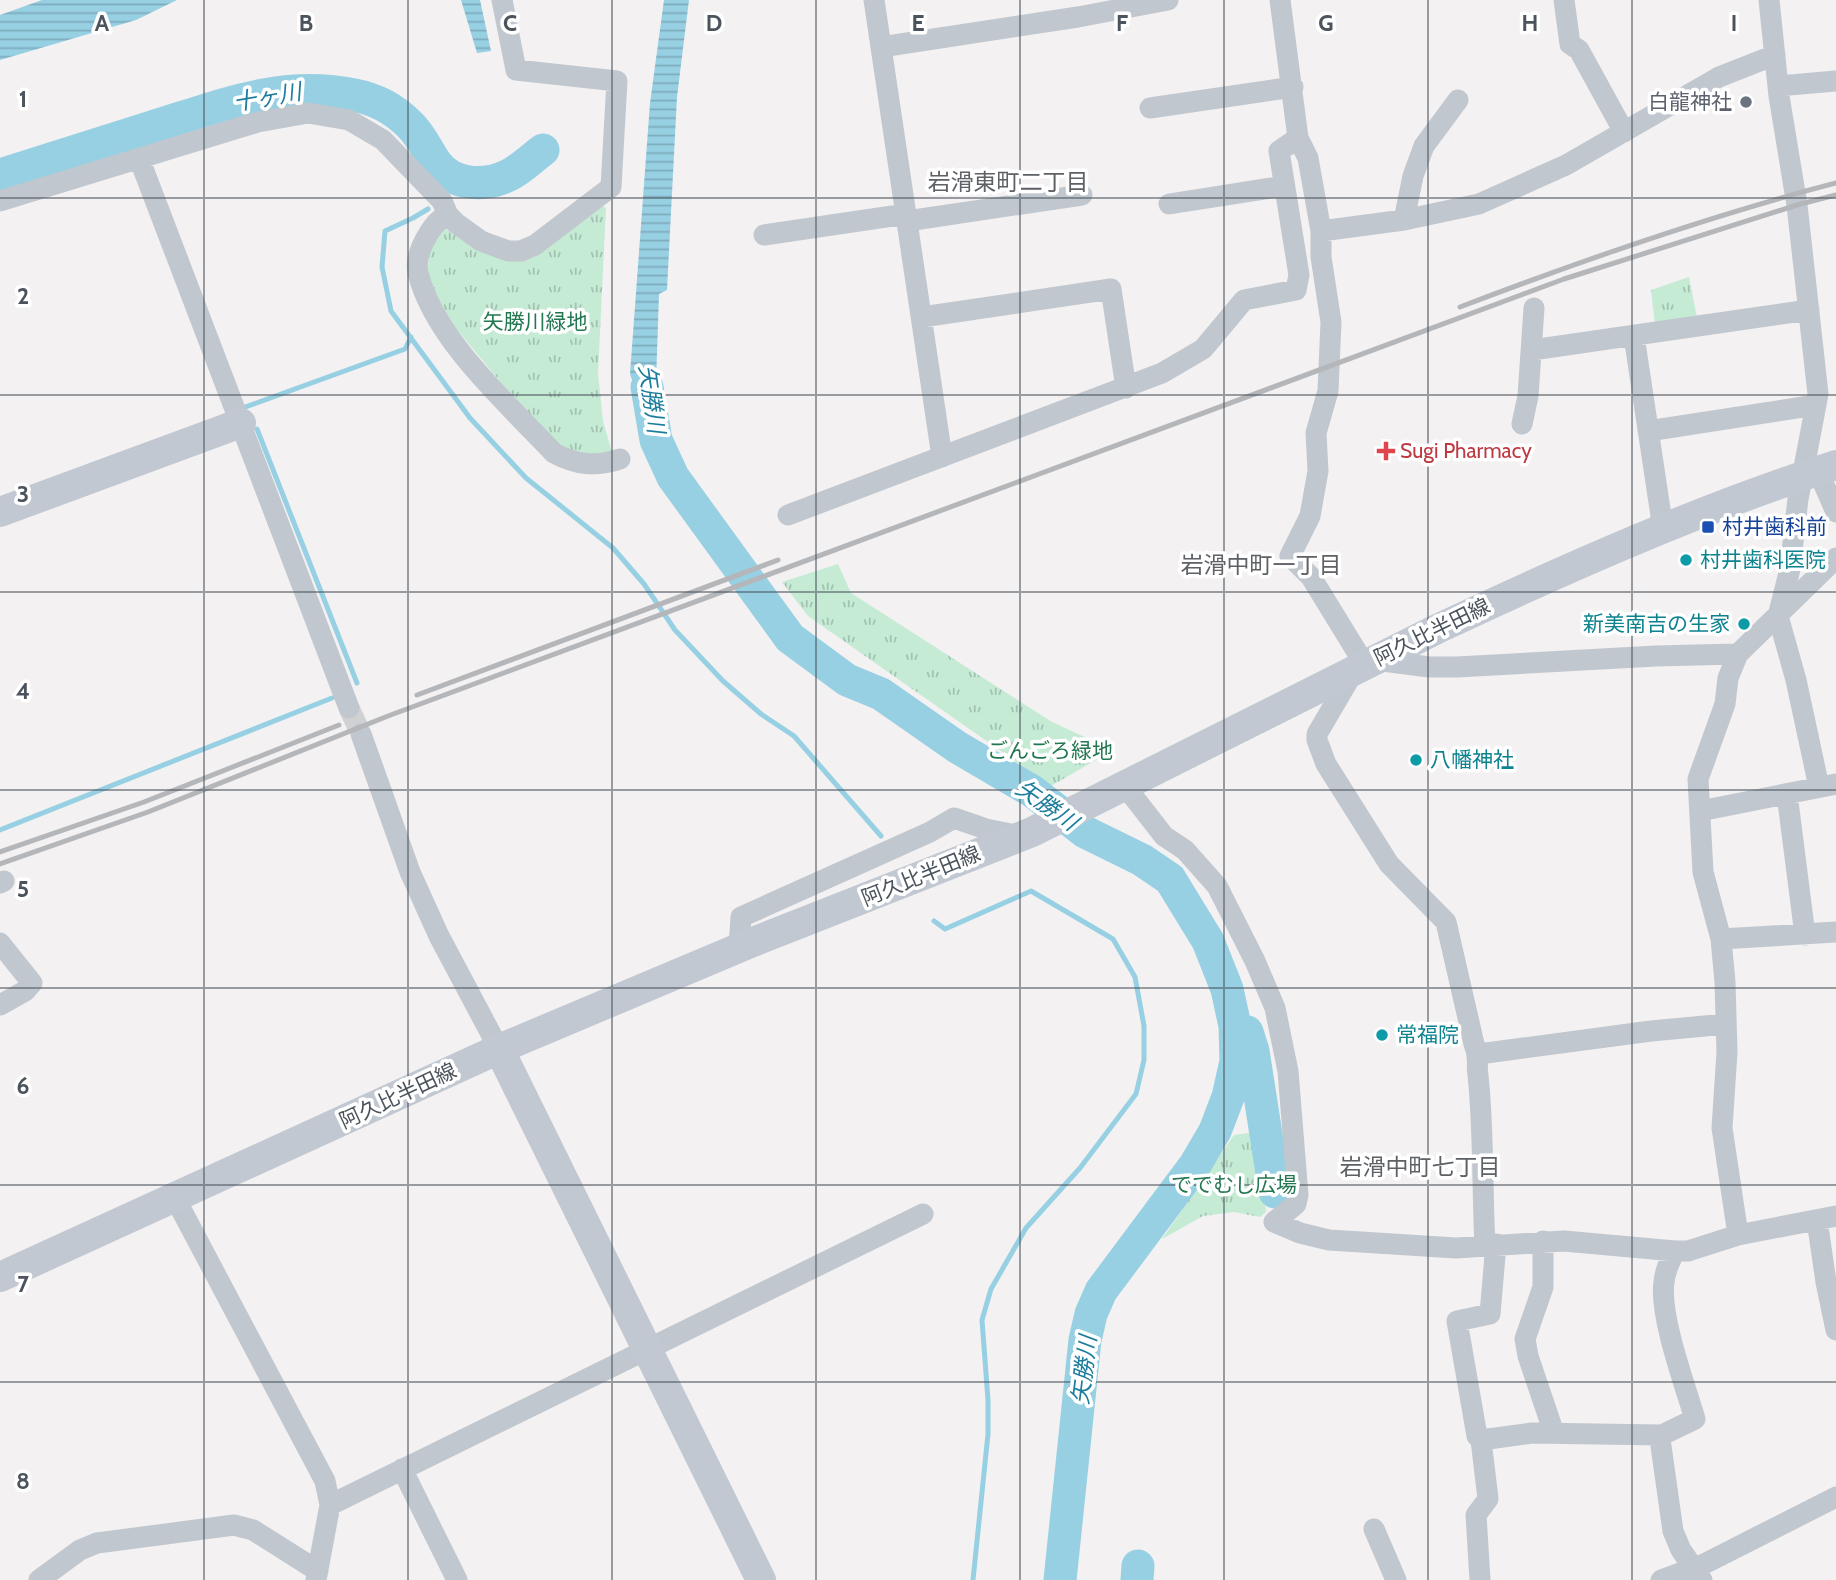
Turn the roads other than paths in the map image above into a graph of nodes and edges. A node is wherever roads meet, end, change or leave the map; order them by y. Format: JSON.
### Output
{"nodes":[{"id":1,"x":502,"y":0,"type":"edge"},
{"id":2,"x":874,"y":0,"type":"edge"},
{"id":3,"x":1168,"y":0,"type":"edge"},
{"id":4,"x":1280,"y":0,"type":"edge"},
{"id":5,"x":1564,"y":0,"type":"edge"},
{"id":6,"x":1769,"y":0,"type":"edge"},
{"id":7,"x":881,"y":47,"type":"junction"},
{"id":8,"x":1775,"y":55,"type":"junction"},
{"id":9,"x":1836,"y":81,"type":"edge"},
{"id":10,"x":1778,"y":86,"type":"junction"},
{"id":11,"x":1293,"y":87,"type":"junction"},
{"id":12,"x":1458,"y":100,"type":"dead end"},
{"id":13,"x":1150,"y":108,"type":"dead end"},
{"id":14,"x":1624,"y":132,"type":"junction"},
{"id":15,"x":1298,"y":138,"type":"junction"},
{"id":16,"x":139,"y":158,"type":"junction"},
{"id":17,"x":1284,"y":186,"type":"junction"},
{"id":18,"x":1082,"y":194,"type":"dead end"},
{"id":19,"x":0,"y":201,"type":"edge"},
{"id":20,"x":1169,"y":204,"type":"dead end"},
{"id":21,"x":448,"y":215,"type":"junction"},
{"id":22,"x":907,"y":217,"type":"junction"},
{"id":23,"x":1404,"y":220,"type":"junction"},
{"id":24,"x":1321,"y":231,"type":"junction"},
{"id":25,"x":764,"y":235,"type":"dead end"},
{"id":26,"x":1534,"y":308,"type":"dead end"},
{"id":27,"x":1809,"y":310,"type":"junction"},
{"id":28,"x":922,"y":317,"type":"junction"},
{"id":29,"x":1634,"y":336,"type":"junction"},
{"id":30,"x":1532,"y":351,"type":"junction"},
{"id":31,"x":1126,"y":388,"type":"junction"},
{"id":32,"x":1816,"y":405,"type":"junction"},
{"id":33,"x":241,"y":423,"type":"junction"},
{"id":34,"x":1522,"y":424,"type":"dead end"},
{"id":35,"x":1648,"y":431,"type":"junction"},
{"id":36,"x":942,"y":457,"type":"junction"},
{"id":37,"x":620,"y":458,"type":"dead end"},
{"id":38,"x":1819,"y":470,"type":"edge"},
{"id":39,"x":0,"y":512,"type":"edge"},
{"id":40,"x":1836,"y":512,"type":"edge"},
{"id":41,"x":788,"y":515,"type":"dead end"},
{"id":42,"x":1663,"y":529,"type":"junction"},
{"id":43,"x":1836,"y":558,"type":"edge"},
{"id":44,"x":1778,"y":616,"type":"junction"},
{"id":45,"x":1738,"y":654,"type":"junction"},
{"id":46,"x":1364,"y":665,"type":"junction"},
{"id":47,"x":349,"y":708,"type":"tunnel mouth"},
{"id":48,"x":361,"y":734,"type":"tunnel mouth"},
{"id":49,"x":1125,"y":786,"type":"junction"},
{"id":50,"x":1827,"y":786,"type":"edge"},
{"id":51,"x":1787,"y":794,"type":"junction"},
{"id":52,"x":1700,"y":811,"type":"junction"},
{"id":53,"x":1027,"y":834,"type":"junction"},
{"id":54,"x":1836,"y":932,"type":"edge"},
{"id":55,"x":1805,"y":935,"type":"junction"},
{"id":56,"x":1721,"y":939,"type":"junction"},
{"id":57,"x":0,"y":943,"type":"edge"},
{"id":58,"x":739,"y":948,"type":"junction"},
{"id":59,"x":0,"y":1005,"type":"edge"},
{"id":60,"x":1726,"y":1024,"type":"junction"},
{"id":61,"x":499,"y":1049,"type":"junction"},
{"id":62,"x":1479,"y":1054,"type":"junction"},
{"id":63,"x":175,"y":1198,"type":"junction"},
{"id":64,"x":923,"y":1214,"type":"dead end"},
{"id":65,"x":1827,"y":1218,"type":"edge"},
{"id":66,"x":1738,"y":1235,"type":"junction"},
{"id":67,"x":1543,"y":1241,"type":"junction"},
{"id":68,"x":1491,"y":1245,"type":"junction"},
{"id":69,"x":1675,"y":1251,"type":"junction"},
{"id":70,"x":0,"y":1277,"type":"edge"},
{"id":71,"x":1836,"y":1330,"type":"edge"},
{"id":72,"x":648,"y":1350,"type":"junction"},
{"id":73,"x":1554,"y":1433,"type":"junction"},
{"id":74,"x":1662,"y":1435,"type":"junction"},
{"id":75,"x":1481,"y":1440,"type":"junction"},
{"id":76,"x":402,"y":1469,"type":"junction"},
{"id":77,"x":1836,"y":1497,"type":"edge"},
{"id":78,"x":330,"y":1505,"type":"junction"},
{"id":79,"x":1374,"y":1529,"type":"dead end"},
{"id":80,"x":1698,"y":1574,"type":"edge"},
{"id":81,"x":317,"y":1575,"type":"edge"},
{"id":82,"x":39,"y":1580,"type":"edge"},
{"id":83,"x":457,"y":1580,"type":"edge"},
{"id":84,"x":761,"y":1580,"type":"edge"},
{"id":85,"x":1396,"y":1580,"type":"edge"},
{"id":86,"x":1480,"y":1580,"type":"edge"},
{"id":87,"x":1661,"y":1580,"type":"edge"}],
"edges":[{"from":1,"to":21,"type":"street"},
{"from":2,"to":7,"type":"street"},
{"from":3,"to":7,"type":"street"},
{"from":4,"to":11,"type":"street"},
{"from":5,"to":14,"type":"street"},
{"from":6,"to":8,"type":"street"},
{"from":7,"to":22,"type":"street"},
{"from":8,"to":10,"type":"street"},
{"from":8,"to":14,"type":"street"},
{"from":9,"to":10,"type":"street"},
{"from":10,"to":27,"type":"street"},
{"from":11,"to":13,"type":"street"},
{"from":11,"to":15,"type":"street"},
{"from":12,"to":23,"type":"street"},
{"from":14,"to":23,"type":"street"},
{"from":15,"to":17,"type":"street"},
{"from":15,"to":24,"type":"street"},
{"from":16,"to":19,"type":"street"},
{"from":16,"to":21,"type":"street"},
{"from":16,"to":33,"type":"street"},
{"from":17,"to":20,"type":"street"},
{"from":17,"to":31,"type":"street"},
{"from":18,"to":22,"type":"street"},
{"from":21,"to":37,"type":"street"},
{"from":22,"to":25,"type":"street"},
{"from":22,"to":28,"type":"street"},
{"from":23,"to":24,"type":"street"},
{"from":24,"to":46,"type":"street"},
{"from":26,"to":30,"type":"street"},
{"from":27,"to":29,"type":"street"},
{"from":27,"to":32,"type":"street"},
{"from":28,"to":31,"type":"street"},
{"from":28,"to":36,"type":"street"},
{"from":29,"to":30,"type":"street"},
{"from":29,"to":35,"type":"street"},
{"from":30,"to":34,"type":"street"},
{"from":31,"to":36,"type":"street"},
{"from":32,"to":35,"type":"street"},
{"from":32,"to":38,"type":"street"},
{"from":33,"to":39,"type":"main road"},
{"from":33,"to":47,"type":"street"},
{"from":35,"to":42,"type":"street"},
{"from":36,"to":41,"type":"street"},
{"from":38,"to":40,"type":"street"},
{"from":38,"to":42,"type":"main road","name":"阿久比半田線"},
{"from":38,"to":44,"type":"street"},
{"from":42,"to":46,"type":"main road","name":"阿久比半田線"},
{"from":43,"to":44,"type":"street"},
{"from":44,"to":45,"type":"street"},
{"from":44,"to":50,"type":"street"},
{"from":45,"to":46,"type":"street"},
{"from":45,"to":52,"type":"street"},
{"from":46,"to":49,"type":"main road","name":"阿久比半田線"},
{"from":46,"to":62,"type":"street"},
{"from":48,"to":61,"type":"street"},
{"from":49,"to":53,"type":"main road","name":"阿久比半田線"},
{"from":49,"to":68,"type":"street"},
{"from":50,"to":51,"type":"street"},
{"from":51,"to":52,"type":"street"},
{"from":51,"to":55,"type":"street"},
{"from":52,"to":56,"type":"street"},
{"from":53,"to":58,"type":"main road","name":"阿久比半田線"},
{"from":53,"to":58,"type":"street"},
{"from":54,"to":55,"type":"street"},
{"from":55,"to":56,"type":"street"},
{"from":56,"to":60,"type":"street"},
{"from":57,"to":59,"type":"street"},
{"from":58,"to":61,"type":"main road","name":"阿久比半田線"},
{"from":60,"to":62,"type":"street"},
{"from":60,"to":66,"type":"street"},
{"from":61,"to":63,"type":"main road","name":"阿久比半田線"},
{"from":61,"to":72,"type":"main road"},
{"from":62,"to":68,"type":"street"},
{"from":63,"to":70,"type":"main road","name":"阿久比半田線"},
{"from":63,"to":78,"type":"street"},
{"from":64,"to":72,"type":"street"},
{"from":65,"to":66,"type":"street"},
{"from":65,"to":71,"type":"street"},
{"from":66,"to":69,"type":"street"},
{"from":67,"to":68,"type":"street"},
{"from":67,"to":69,"type":"street"},
{"from":67,"to":73,"type":"street"},
{"from":68,"to":75,"type":"street"},
{"from":69,"to":74,"type":"street"},
{"from":72,"to":76,"type":"street"},
{"from":72,"to":84,"type":"main road"},
{"from":73,"to":74,"type":"street"},
{"from":73,"to":75,"type":"street"},
{"from":74,"to":80,"type":"street"},
{"from":75,"to":86,"type":"street"},
{"from":76,"to":78,"type":"street"},
{"from":76,"to":83,"type":"street"},
{"from":77,"to":80,"type":"street"},
{"from":78,"to":81,"type":"street"},
{"from":79,"to":85,"type":"street"},
{"from":80,"to":87,"type":"street"},
{"from":81,"to":82,"type":"street"}]}
